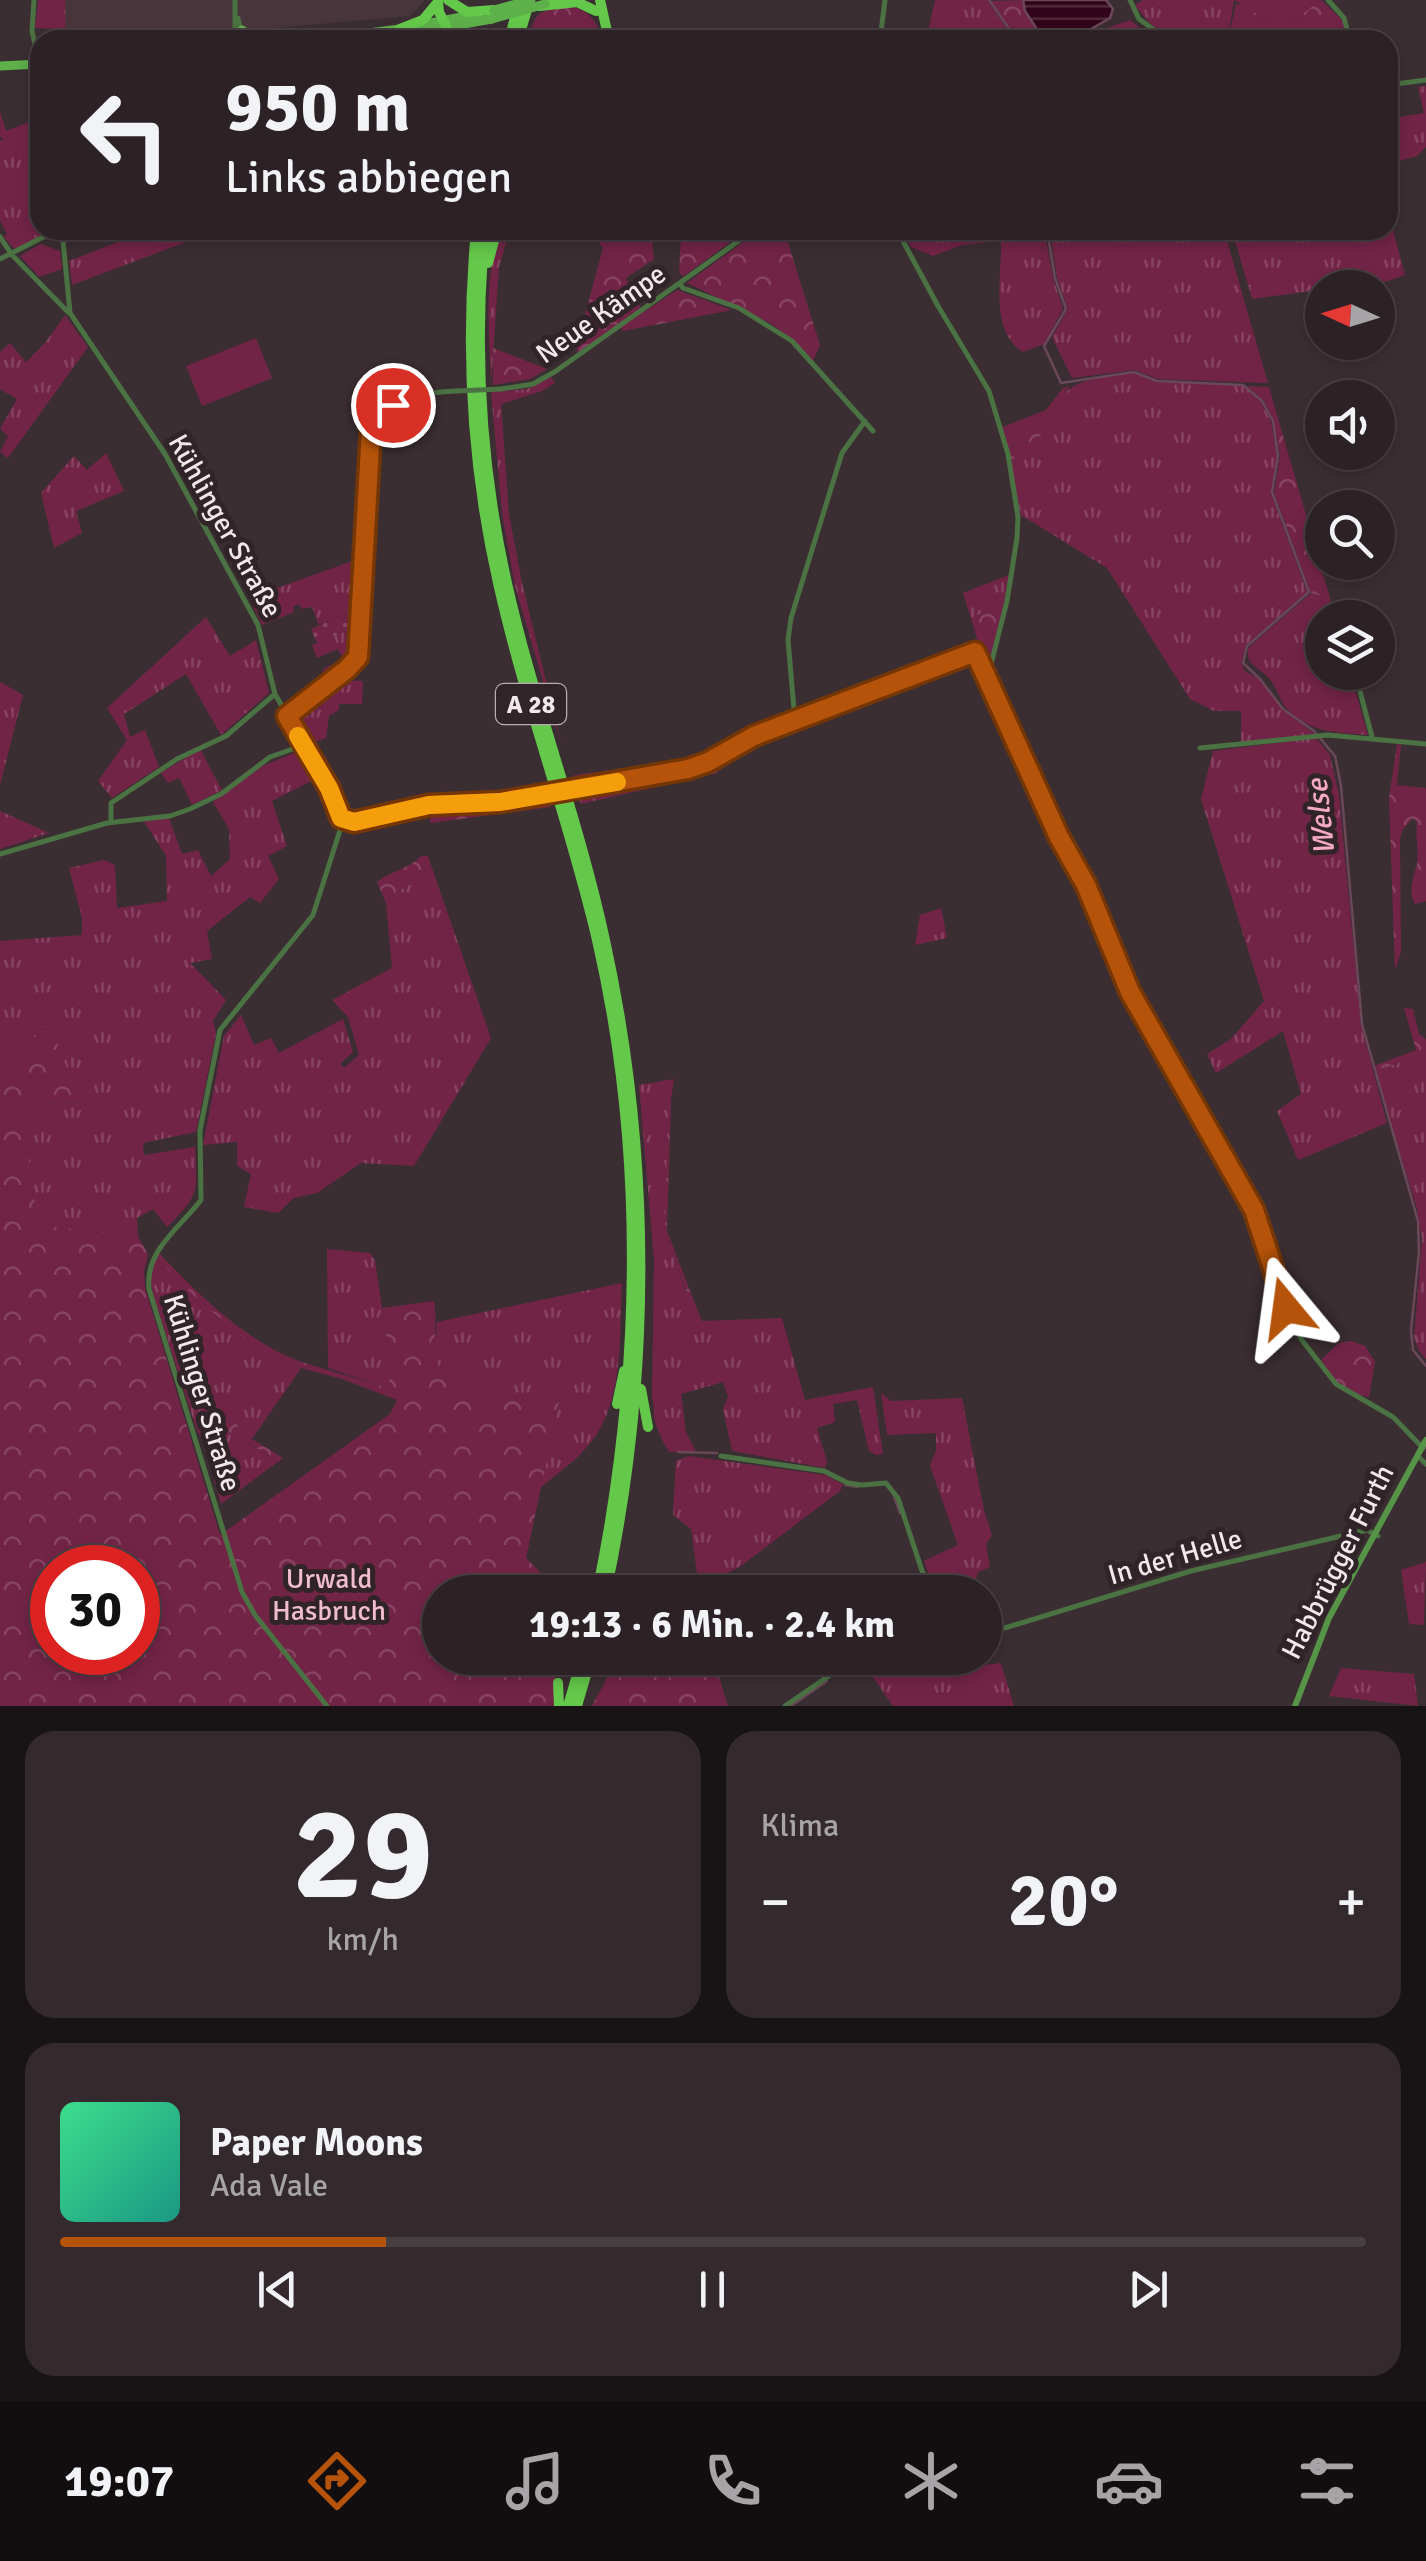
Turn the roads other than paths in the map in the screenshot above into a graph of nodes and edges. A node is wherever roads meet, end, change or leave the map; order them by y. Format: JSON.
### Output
{"nodes":[{"id":1,"x":34,"y":0,"type":"edge"},
{"id":2,"x":235,"y":0,"type":"edge"},
{"id":3,"x":443,"y":0,"type":"edge"},
{"id":4,"x":520,"y":0,"type":"edge"},
{"id":5,"x":885,"y":0,"type":"edge"},
{"id":6,"x":1130,"y":0,"type":"edge"},
{"id":7,"x":1328,"y":0,"type":"edge"},
{"id":8,"x":541,"y":3,"type":"edge"},
{"id":9,"x":599,"y":4,"type":"edge"},
{"id":10,"x":236,"y":10,"type":"junction"},
{"id":11,"x":493,"y":15,"type":"junction"},
{"id":12,"x":447,"y":24,"type":"junction"},
{"id":13,"x":400,"y":29,"type":"junction"},
{"id":14,"x":32,"y":30,"type":"edge"},
{"id":15,"x":235,"y":30,"type":"edge"},
{"id":16,"x":241,"y":30,"type":"edge"},
{"id":17,"x":392,"y":30,"type":"edge"},
{"id":18,"x":419,"y":30,"type":"edge"},
{"id":19,"x":511,"y":30,"type":"edge"},
{"id":20,"x":524,"y":30,"type":"edge"},
{"id":21,"x":606,"y":30,"type":"edge"},
{"id":22,"x":881,"y":30,"type":"edge"},
{"id":23,"x":1155,"y":30,"type":"edge"},
{"id":24,"x":1347,"y":30,"type":"edge"},
{"id":25,"x":30,"y":65,"type":"edge"},
{"id":26,"x":0,"y":66,"type":"edge"},
{"id":27,"x":1426,"y":80,"type":"edge"},
{"id":28,"x":1398,"y":84,"type":"edge"},
{"id":29,"x":1,"y":240,"type":"edge"},
{"id":30,"x":40,"y":240,"type":"edge"},
{"id":31,"x":60,"y":240,"type":"edge"},
{"id":32,"x":476,"y":240,"type":"edge"},
{"id":33,"x":484,"y":240,"type":"edge"},
{"id":34,"x":493,"y":240,"type":"edge"},
{"id":35,"x":740,"y":240,"type":"edge"},
{"id":36,"x":903,"y":240,"type":"edge"},
{"id":37,"x":12,"y":255,"type":"junction"},
{"id":38,"x":0,"y":258,"type":"edge"},
{"id":39,"x":481,"y":283,"type":"junction"},
{"id":40,"x":680,"y":284,"type":"junction"},
{"id":41,"x":70,"y":313,"type":"junction"},
{"id":42,"x":865,"y":421,"type":"junction"},
{"id":43,"x":874,"y":431,"type":"dead end"},
{"id":44,"x":988,"y":676,"type":"junction"},
{"id":45,"x":1360,"y":690,"type":"edge"},
{"id":46,"x":275,"y":694,"type":"junction"},
{"id":47,"x":287,"y":716,"type":"junction"},
{"id":48,"x":795,"y":721,"type":"junction"},
{"id":49,"x":1372,"y":738,"type":"junction"},
{"id":50,"x":1426,"y":744,"type":"edge"},
{"id":51,"x":304,"y":745,"type":"junction"},
{"id":52,"x":1200,"y":748,"type":"dead end"},
{"id":53,"x":341,"y":818,"type":"junction"},
{"id":54,"x":111,"y":822,"type":"junction"},
{"id":55,"x":354,"y":822,"type":"junction"},
{"id":56,"x":342,"y":830,"type":"junction"},
{"id":57,"x":0,"y":854,"type":"edge"},
{"id":58,"x":630,"y":1346,"type":"junction"},
{"id":59,"x":638,"y":1368,"type":"junction"},
{"id":60,"x":617,"y":1404,"type":"dead end"},
{"id":61,"x":648,"y":1427,"type":"dead end"},
{"id":62,"x":1424,"y":1444,"type":"edge"},
{"id":63,"x":720,"y":1456,"type":"dead end"},
{"id":64,"x":1418,"y":1456,"type":"junction"},
{"id":65,"x":1426,"y":1464,"type":"edge"},
{"id":66,"x":1376,"y":1535,"type":"junction"},
{"id":67,"x":600,"y":1575,"type":"edge"},
{"id":68,"x":609,"y":1575,"type":"edge"},
{"id":69,"x":923,"y":1575,"type":"edge"},
{"id":70,"x":1002,"y":1629,"type":"edge"},
{"id":71,"x":577,"y":1675,"type":"edge"},
{"id":72,"x":586,"y":1675,"type":"edge"},
{"id":73,"x":831,"y":1675,"type":"edge"},
{"id":74,"x":558,"y":1684,"type":"dead end"},
{"id":75,"x":327,"y":1706,"type":"edge"},
{"id":76,"x":558,"y":1706,"type":"edge"},
{"id":77,"x":568,"y":1706,"type":"edge"},
{"id":78,"x":578,"y":1706,"type":"edge"},
{"id":79,"x":786,"y":1706,"type":"edge"},
{"id":80,"x":1294,"y":1706,"type":"edge"}],
"edges":[{"from":1,"to":14,"type":"street"},
{"from":2,"to":10,"type":"street"},
{"from":3,"to":11,"type":"highway"},
{"from":3,"to":12,"type":"highway"},
{"from":3,"to":13,"type":"highway"},
{"from":4,"to":19,"type":"highway"},
{"from":5,"to":22,"type":"street"},
{"from":6,"to":23,"type":"street"},
{"from":7,"to":24,"type":"street"},
{"from":8,"to":9,"type":"highway"},
{"from":8,"to":11,"type":"main road","bridge":true},
{"from":8,"to":20,"type":"highway"},
{"from":9,"to":21,"type":"highway"},
{"from":10,"to":15,"type":"street"},
{"from":10,"to":16,"type":"street"},
{"from":11,"to":12,"type":"main road"},
{"from":12,"to":13,"type":"main road"},
{"from":12,"to":18,"type":"main road"},
{"from":13,"to":17,"type":"main road"},
{"from":25,"to":26,"type":"main road"},
{"from":27,"to":28,"type":"street"},
{"from":29,"to":37,"type":"street"},
{"from":29,"to":38,"type":"street"},
{"from":30,"to":37,"type":"street"},
{"from":31,"to":41,"type":"street","name":"Kühlinger Straße"},
{"from":32,"to":58,"type":"highway","number":"A 28"},
{"from":33,"to":39,"type":"highway","number":"A 28"},
{"from":34,"to":39,"type":"highway"},
{"from":35,"to":40,"type":"street","name":"Neue Kämpe"},
{"from":36,"to":44,"type":"street"},
{"from":37,"to":38,"type":"street"},
{"from":37,"to":41,"type":"street"},
{"from":39,"to":59,"type":"highway","number":"A 28"},
{"from":40,"to":42,"type":"street"},
{"from":40,"to":47,"type":"street","name":"Neue Kämpe","bridge":true},
{"from":41,"to":46,"type":"street","name":"Kühlinger Straße"},
{"from":42,"to":43,"type":"street"},
{"from":42,"to":48,"type":"street"},
{"from":44,"to":48,"type":"street"},
{"from":44,"to":62,"type":"street"},
{"from":45,"to":49,"type":"street"},
{"from":46,"to":47,"type":"street","name":"Kühlinger Straße"},
{"from":46,"to":54,"type":"street"},
{"from":47,"to":51,"type":"street","name":"Kühlinger Straße"},
{"from":48,"to":55,"type":"street","bridge":true},
{"from":49,"to":50,"type":"street"},
{"from":49,"to":52,"type":"street"},
{"from":51,"to":53,"type":"street","name":"Kühlinger Straße"},
{"from":51,"to":54,"type":"street"},
{"from":53,"to":55,"type":"street"},
{"from":53,"to":56,"type":"street","name":"Kühlinger Straße"},
{"from":54,"to":57,"type":"street"},
{"from":55,"to":56,"type":"street"},
{"from":56,"to":75,"type":"street","name":"Kühlinger Straße"},
{"from":58,"to":60,"type":"highway"},
{"from":58,"to":67,"type":"highway","number":"A 28"},
{"from":59,"to":61,"type":"highway"},
{"from":59,"to":68,"type":"highway","number":"A 28"},
{"from":62,"to":64,"type":"street","name":"Habbrügger Furth"},
{"from":63,"to":69,"type":"street"},
{"from":64,"to":65,"type":"street"},
{"from":64,"to":66,"type":"street","name":"Habbrügger Furth"},
{"from":66,"to":70,"type":"street","name":"In der Helle"},
{"from":66,"to":80,"type":"street","name":"Habbrügger Furth"},
{"from":71,"to":77,"type":"highway"},
{"from":72,"to":78,"type":"highway"},
{"from":73,"to":79,"type":"street"},
{"from":74,"to":76,"type":"highway"}]}
